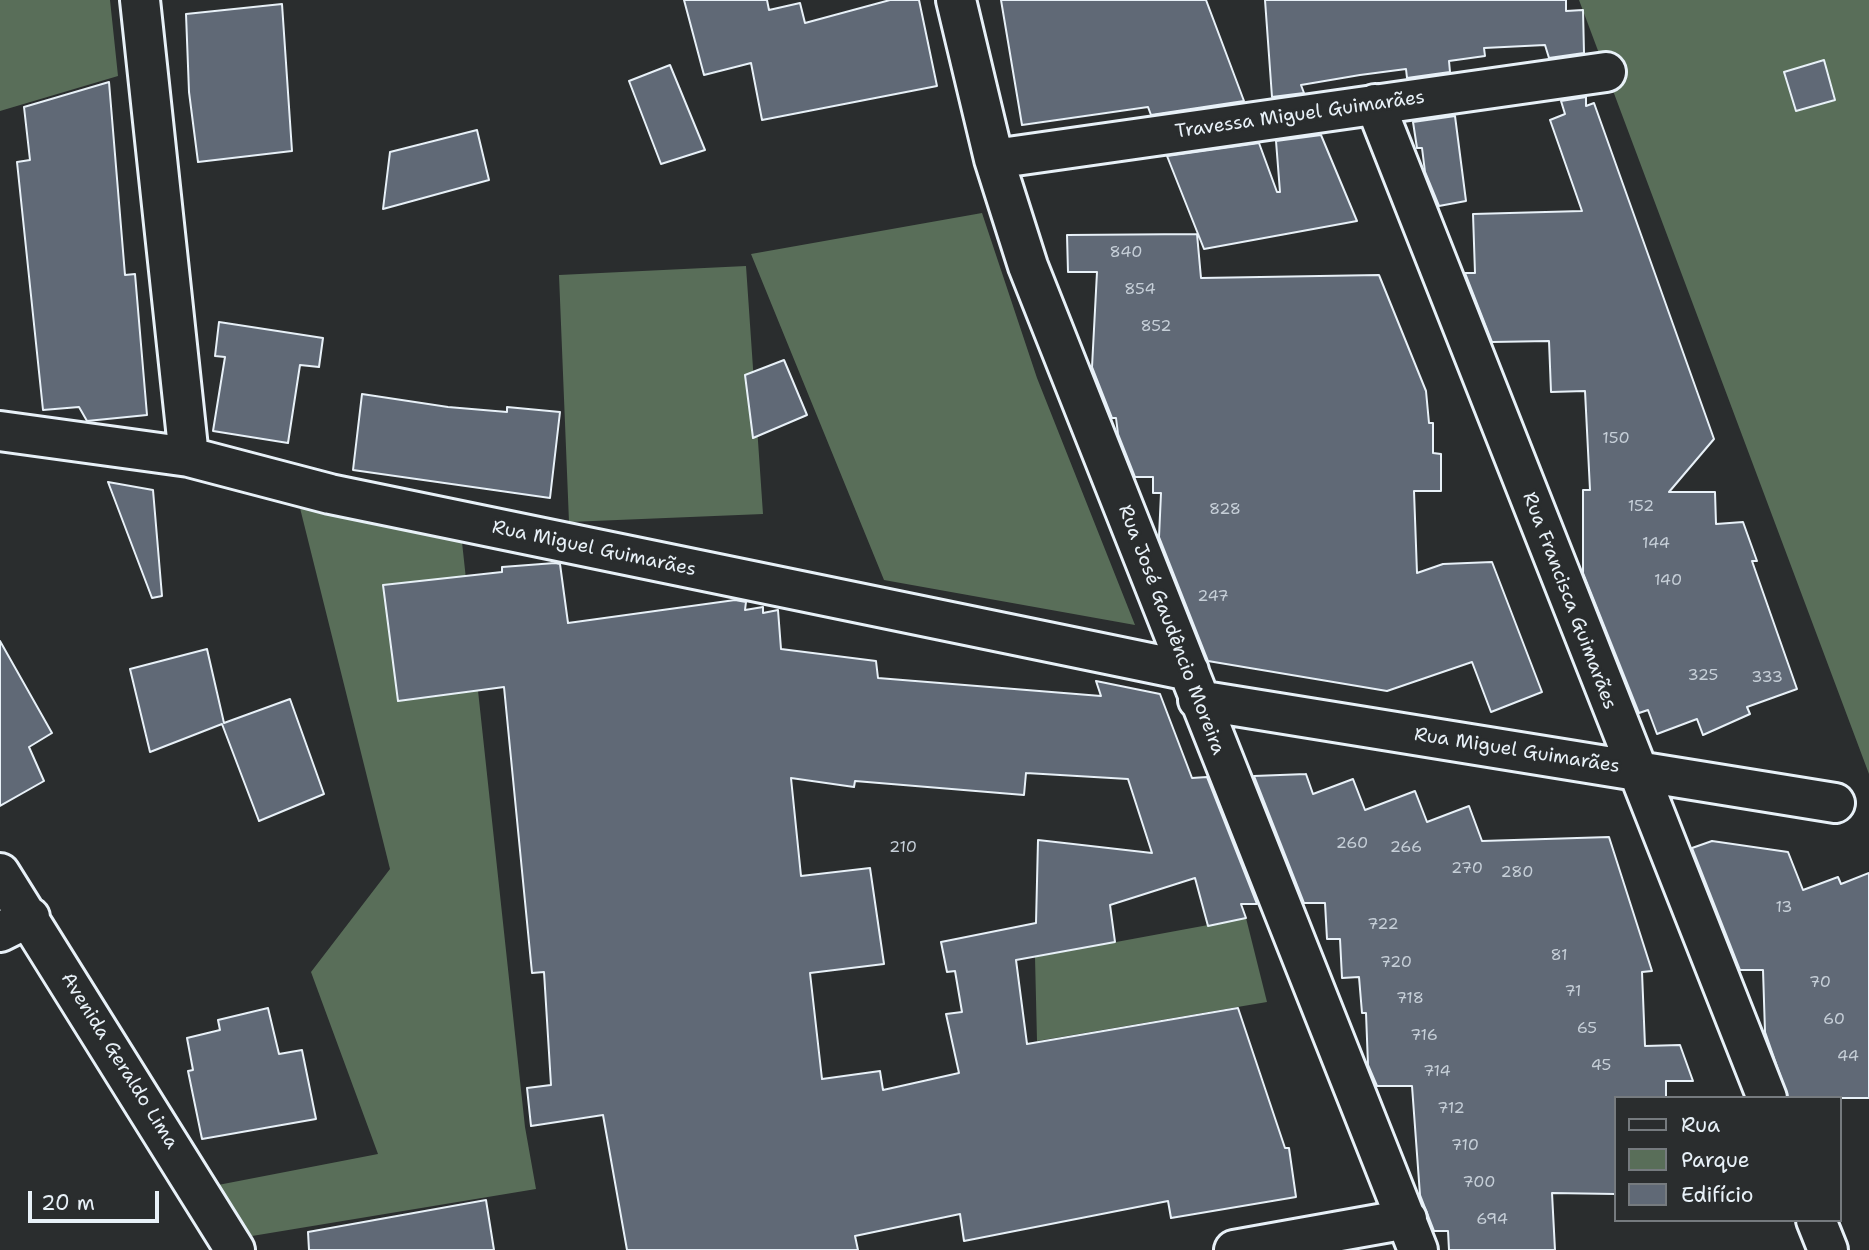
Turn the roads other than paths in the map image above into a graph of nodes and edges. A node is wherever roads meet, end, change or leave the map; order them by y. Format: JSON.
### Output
{"nodes":[{"id":1,"x":140,"y":0,"type":"edge"},
{"id":2,"x":956,"y":0,"type":"edge"},
{"id":3,"x":1606,"y":72,"type":"dead end"},
{"id":4,"x":1375,"y":104,"type":"junction"},
{"id":5,"x":994,"y":159,"type":"junction"},
{"id":6,"x":0,"y":431,"type":"edge"},
{"id":7,"x":189,"y":457,"type":"junction"},
{"id":8,"x":1193,"y":686,"type":"junction"},
{"id":9,"x":1635,"y":770,"type":"junction"},
{"id":10,"x":1835,"y":803,"type":"dead end"},
{"id":11,"x":0,"y":873,"type":"edge"},
{"id":12,"x":15,"y":924,"type":"edge"},
{"id":13,"x":1766,"y":1096,"type":"edge"},
{"id":14,"x":1817,"y":1222,"type":"edge"},
{"id":15,"x":1413,"y":1235,"type":"edge"},
{"id":16,"x":235,"y":1250,"type":"edge"},
{"id":17,"x":1234,"y":1250,"type":"edge"},
{"id":18,"x":1828,"y":1250,"type":"edge"}],
"edges":[{"from":1,"to":7,"type":"street"},
{"from":2,"to":5,"type":"street","name":"Rua José Gaudêncio Moreira"},
{"from":3,"to":4,"type":"street","name":"Travessa Miguel Guimarães"},
{"from":4,"to":5,"type":"street","name":"Travessa Miguel Guimarães"},
{"from":4,"to":9,"type":"street","name":"Rua Francisca Guimarães"},
{"from":5,"to":8,"type":"street","name":"Rua José Gaudêncio Moreira"},
{"from":6,"to":7,"type":"street","name":"Rua Miguel Guimarães"},
{"from":7,"to":8,"type":"street","name":"Rua Miguel Guimarães"},
{"from":8,"to":9,"type":"street","name":"Rua Miguel Guimarães"},
{"from":8,"to":15,"type":"street","name":"Rua José Gaudêncio Moreira"},
{"from":9,"to":10,"type":"street","name":"Rua Miguel Guimarães"},
{"from":9,"to":13,"type":"street","name":"Rua Francisca Guimarães"},
{"from":11,"to":12,"type":"street","name":"Avenida Geraldo Lima"},
{"from":12,"to":16,"type":"street","name":"Avenida Geraldo Lima"},
{"from":14,"to":18,"type":"street"},
{"from":15,"to":17,"type":"street"}]}
